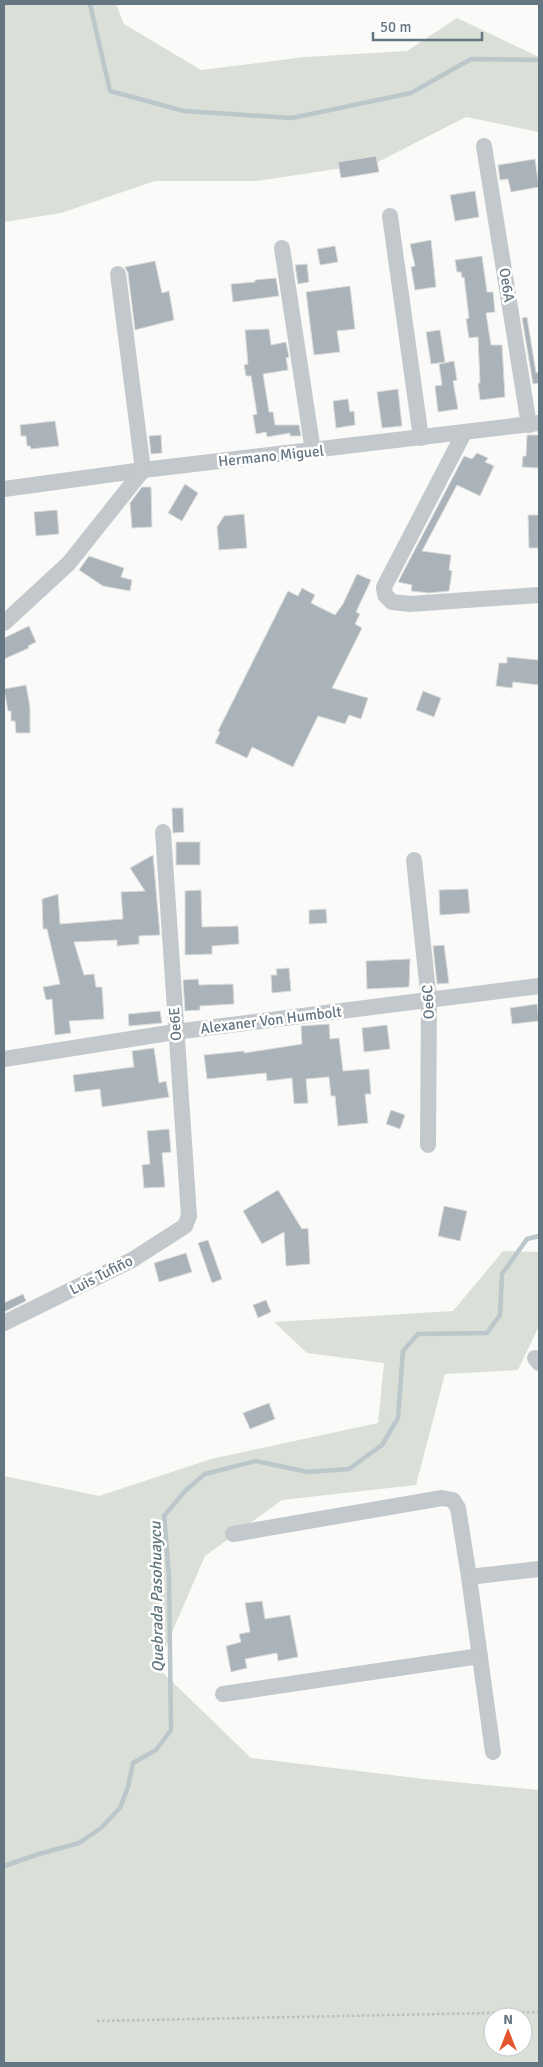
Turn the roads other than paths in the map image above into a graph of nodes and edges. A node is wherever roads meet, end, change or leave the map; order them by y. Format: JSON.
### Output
{"nodes":[{"id":1,"x":484,"y":146,"type":"dead end"},
{"id":2,"x":390,"y":216,"type":"dead end"},
{"id":3,"x":282,"y":248,"type":"dead end"},
{"id":4,"x":118,"y":274,"type":"dead end"},
{"id":5,"x":534,"y":424,"type":"edge"},
{"id":6,"x":464,"y":433,"type":"junction"},
{"id":7,"x":421,"y":438,"type":"junction"},
{"id":8,"x":313,"y":451,"type":"junction"},
{"id":9,"x":143,"y":470,"type":"junction"},
{"id":10,"x":4,"y":490,"type":"edge"},
{"id":11,"x":539,"y":595,"type":"edge"},
{"id":12,"x":4,"y":623,"type":"edge"},
{"id":13,"x":163,"y":832,"type":"dead end"},
{"id":14,"x":414,"y":860,"type":"dead end"},
{"id":15,"x":539,"y":986,"type":"edge"},
{"id":16,"x":429,"y":1001,"type":"junction"},
{"id":17,"x":176,"y":1032,"type":"junction"},
{"id":18,"x":4,"y":1059,"type":"edge"},
{"id":19,"x":428,"y":1144,"type":"dead end"},
{"id":20,"x":189,"y":1216,"type":"joint"},
{"id":21,"x":4,"y":1323,"type":"edge"},
{"id":22,"x":233,"y":1534,"type":"dead end"},
{"id":23,"x":539,"y":1568,"type":"edge"},
{"id":24,"x":470,"y":1577,"type":"junction"},
{"id":25,"x":480,"y":1656,"type":"junction"},
{"id":26,"x":223,"y":1694,"type":"dead end"},
{"id":27,"x":493,"y":1752,"type":"dead end"}],
"edges":[{"from":1,"to":5,"type":"street","name":"Oe6A"},
{"from":2,"to":7,"type":"street"},
{"from":3,"to":8,"type":"street"},
{"from":4,"to":9,"type":"street"},
{"from":5,"to":6,"type":"street","name":"Hermano Miguel"},
{"from":6,"to":7,"type":"street","name":"Hermano Miguel"},
{"from":6,"to":11,"type":"street"},
{"from":7,"to":8,"type":"street","name":"Hermano Miguel"},
{"from":8,"to":9,"type":"street","name":"Hermano Miguel"},
{"from":9,"to":10,"type":"street","name":"Hermano Miguel"},
{"from":9,"to":12,"type":"street"},
{"from":13,"to":17,"type":"street","name":"Oe6E"},
{"from":14,"to":16,"type":"street","name":"Oe6C"},
{"from":15,"to":16,"type":"street","name":"Alexaner Von Humbolt"},
{"from":16,"to":17,"type":"street","name":"Alexaner Von Humbolt"},
{"from":16,"to":19,"type":"street","name":"Oe6C"},
{"from":17,"to":18,"type":"street","name":"Alexaner Von Humbolt"},
{"from":17,"to":20,"type":"street","name":"Oe6E"},
{"from":20,"to":21,"type":"street","name":"Luis Tufiño"},
{"from":22,"to":24,"type":"street"},
{"from":23,"to":24,"type":"street"},
{"from":24,"to":25,"type":"street"},
{"from":25,"to":26,"type":"street"},
{"from":25,"to":27,"type":"street"}]}
